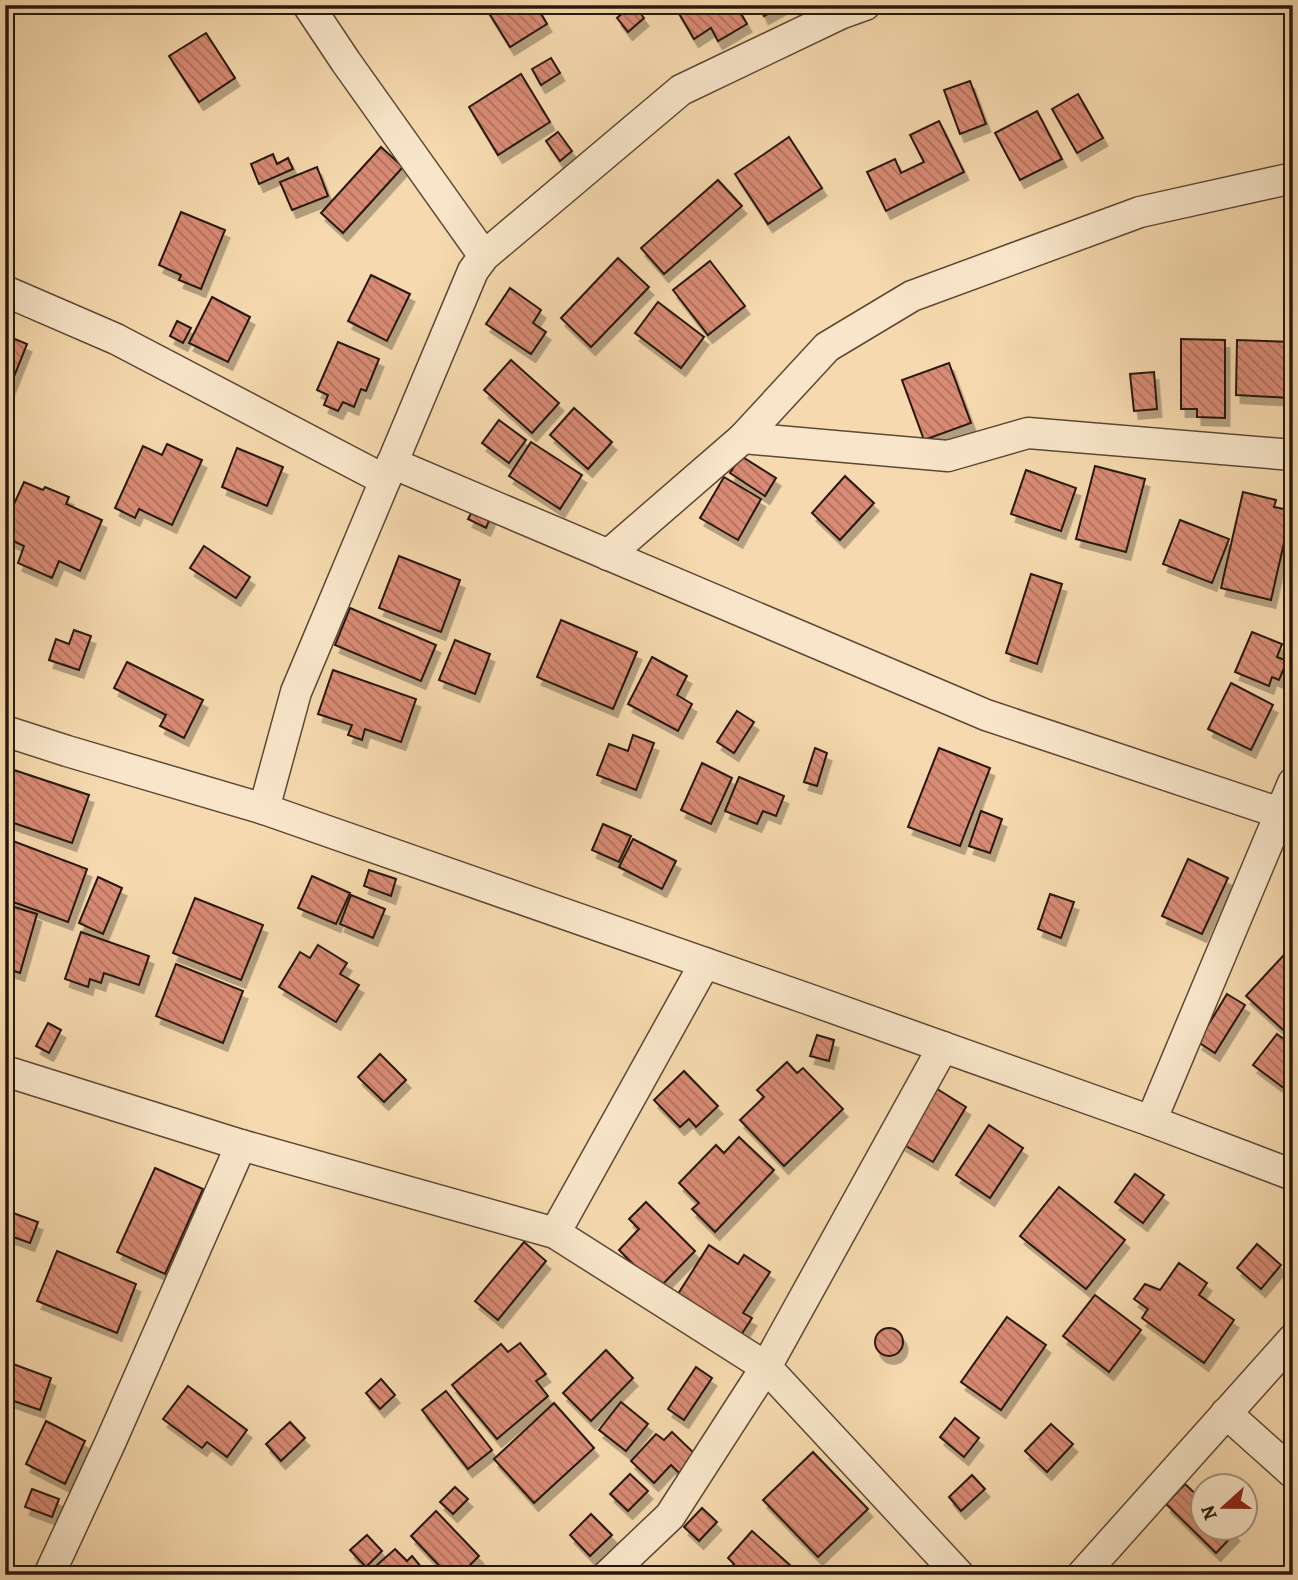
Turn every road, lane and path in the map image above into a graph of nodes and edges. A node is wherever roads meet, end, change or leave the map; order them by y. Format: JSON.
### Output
{"nodes":[{"id":1,"x":308,"y":5,"type":"edge"},
{"id":2,"x":865,"y":5,"type":"edge"},
{"id":3,"x":1293,"y":178,"type":"edge"},
{"id":4,"x":484,"y":256,"type":"junction"},
{"id":5,"x":5,"y":291,"type":"edge"},
{"id":6,"x":743,"y":438,"type":"junction"},
{"id":7,"x":1293,"y":456,"type":"edge"},
{"id":8,"x":389,"y":472,"type":"junction"},
{"id":9,"x":608,"y":555,"type":"junction"},
{"id":10,"x":5,"y":731,"type":"edge"},
{"id":11,"x":1293,"y":783,"type":"edge"},
{"id":12,"x":264,"y":809,"type":"junction"},
{"id":13,"x":1280,"y":813,"type":"junction"},
{"id":14,"x":705,"y":962,"type":"junction"},
{"id":15,"x":943,"y":1047,"type":"junction"},
{"id":16,"x":5,"y":1071,"type":"edge"},
{"id":17,"x":1151,"y":1121,"type":"junction"},
{"id":18,"x":242,"y":1145,"type":"junction"},
{"id":19,"x":1293,"y":1175,"type":"edge"},
{"id":20,"x":555,"y":1233,"type":"junction"},
{"id":21,"x":1293,"y":1339,"type":"edge"},
{"id":22,"x":765,"y":1367,"type":"junction"},
{"id":23,"x":1226,"y":1413,"type":"junction"},
{"id":24,"x":1293,"y":1473,"type":"edge"},
{"id":25,"x":49,"y":1575,"type":"edge"},
{"id":26,"x":608,"y":1575,"type":"edge"},
{"id":27,"x":959,"y":1575,"type":"edge"},
{"id":28,"x":1082,"y":1575,"type":"edge"}],
"edges":[{"from":1,"to":4,"type":"street"},
{"from":2,"to":4,"type":"street"},
{"from":3,"to":6,"type":"street"},
{"from":4,"to":8,"type":"street"},
{"from":5,"to":8,"type":"street"},
{"from":6,"to":7,"type":"street"},
{"from":6,"to":9,"type":"street"},
{"from":8,"to":9,"type":"street"},
{"from":8,"to":12,"type":"street"},
{"from":9,"to":13,"type":"street"},
{"from":10,"to":12,"type":"street"},
{"from":11,"to":13,"type":"street"},
{"from":12,"to":14,"type":"street"},
{"from":13,"to":17,"type":"street"},
{"from":14,"to":15,"type":"street"},
{"from":14,"to":20,"type":"street"},
{"from":15,"to":17,"type":"street"},
{"from":15,"to":22,"type":"street"},
{"from":16,"to":18,"type":"street"},
{"from":17,"to":19,"type":"street"},
{"from":18,"to":20,"type":"street"},
{"from":18,"to":25,"type":"street"},
{"from":20,"to":22,"type":"street"},
{"from":21,"to":23,"type":"street"},
{"from":22,"to":26,"type":"street"},
{"from":22,"to":27,"type":"street"},
{"from":23,"to":24,"type":"street"},
{"from":23,"to":28,"type":"street"}]}
